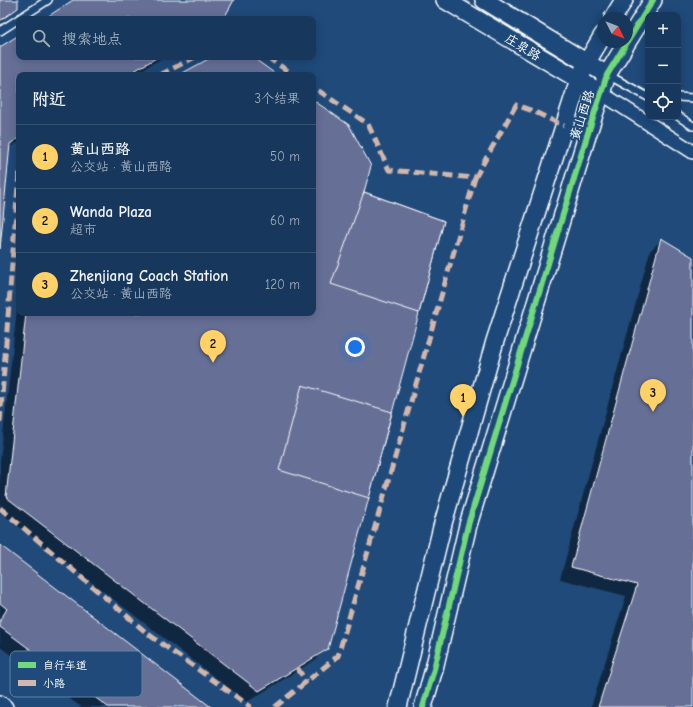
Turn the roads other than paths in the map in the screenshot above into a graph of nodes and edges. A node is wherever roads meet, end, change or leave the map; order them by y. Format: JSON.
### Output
{"nodes":[{"id":1,"x":48,"y":0,"type":"edge"},
{"id":2,"x":446,"y":0,"type":"edge"},
{"id":3,"x":484,"y":0,"type":"edge"},
{"id":4,"x":624,"y":0,"type":"edge"},
{"id":5,"x":652,"y":0,"type":"edge"},
{"id":6,"x":617,"y":12,"type":"edge"},
{"id":7,"x":23,"y":16,"type":"edge"},
{"id":8,"x":16,"y":21,"type":"edge"},
{"id":9,"x":0,"y":31,"type":"edge"},
{"id":10,"x":597,"y":45,"type":"edge"},
{"id":11,"x":587,"y":62,"type":"junction"},
{"id":12,"x":607,"y":75,"type":"junction"},
{"id":13,"x":579,"y":80,"type":"junction"},
{"id":14,"x":601,"y":93,"type":"junction"},
{"id":15,"x":645,"y":95,"type":"edge"},
{"id":16,"x":681,"y":97,"type":"edge"},
{"id":17,"x":693,"y":98,"type":"edge"},
{"id":18,"x":681,"y":118,"type":"edge"},
{"id":19,"x":693,"y":126,"type":"edge"},
{"id":20,"x":693,"y":152,"type":"edge"},
{"id":21,"x":0,"y":702,"type":"edge"},
{"id":22,"x":6,"y":707,"type":"edge"},
{"id":23,"x":398,"y":707,"type":"edge"},
{"id":24,"x":423,"y":707,"type":"edge"}],
"edges":[{"from":1,"to":7,"type":"lane"},
{"from":2,"to":13,"type":"street","name":"庄泉路"},
{"from":3,"to":11,"type":"street","name":"庄泉路"},
{"from":4,"to":6,"type":"street"},
{"from":5,"to":12,"type":"street","name":"黄山西路"},
{"from":8,"to":9,"type":"lane"},
{"from":10,"to":11,"type":"street","name":"黄山西路"},
{"from":11,"to":12,"type":"street","name":"庄泉路"},
{"from":11,"to":13,"type":"street","name":"黄山西路"},
{"from":12,"to":14,"type":"street","name":"黄山西路"},
{"from":12,"to":15,"type":"lane"},
{"from":13,"to":14,"type":"street","name":"庄泉路"},
{"from":13,"to":23,"type":"street","name":"黄山西路"},
{"from":14,"to":20,"type":"street"},
{"from":14,"to":24,"type":"street","name":"黄山西路"},
{"from":16,"to":17,"type":"lane"},
{"from":18,"to":19,"type":"lane"},
{"from":21,"to":22,"type":"street"}]}
